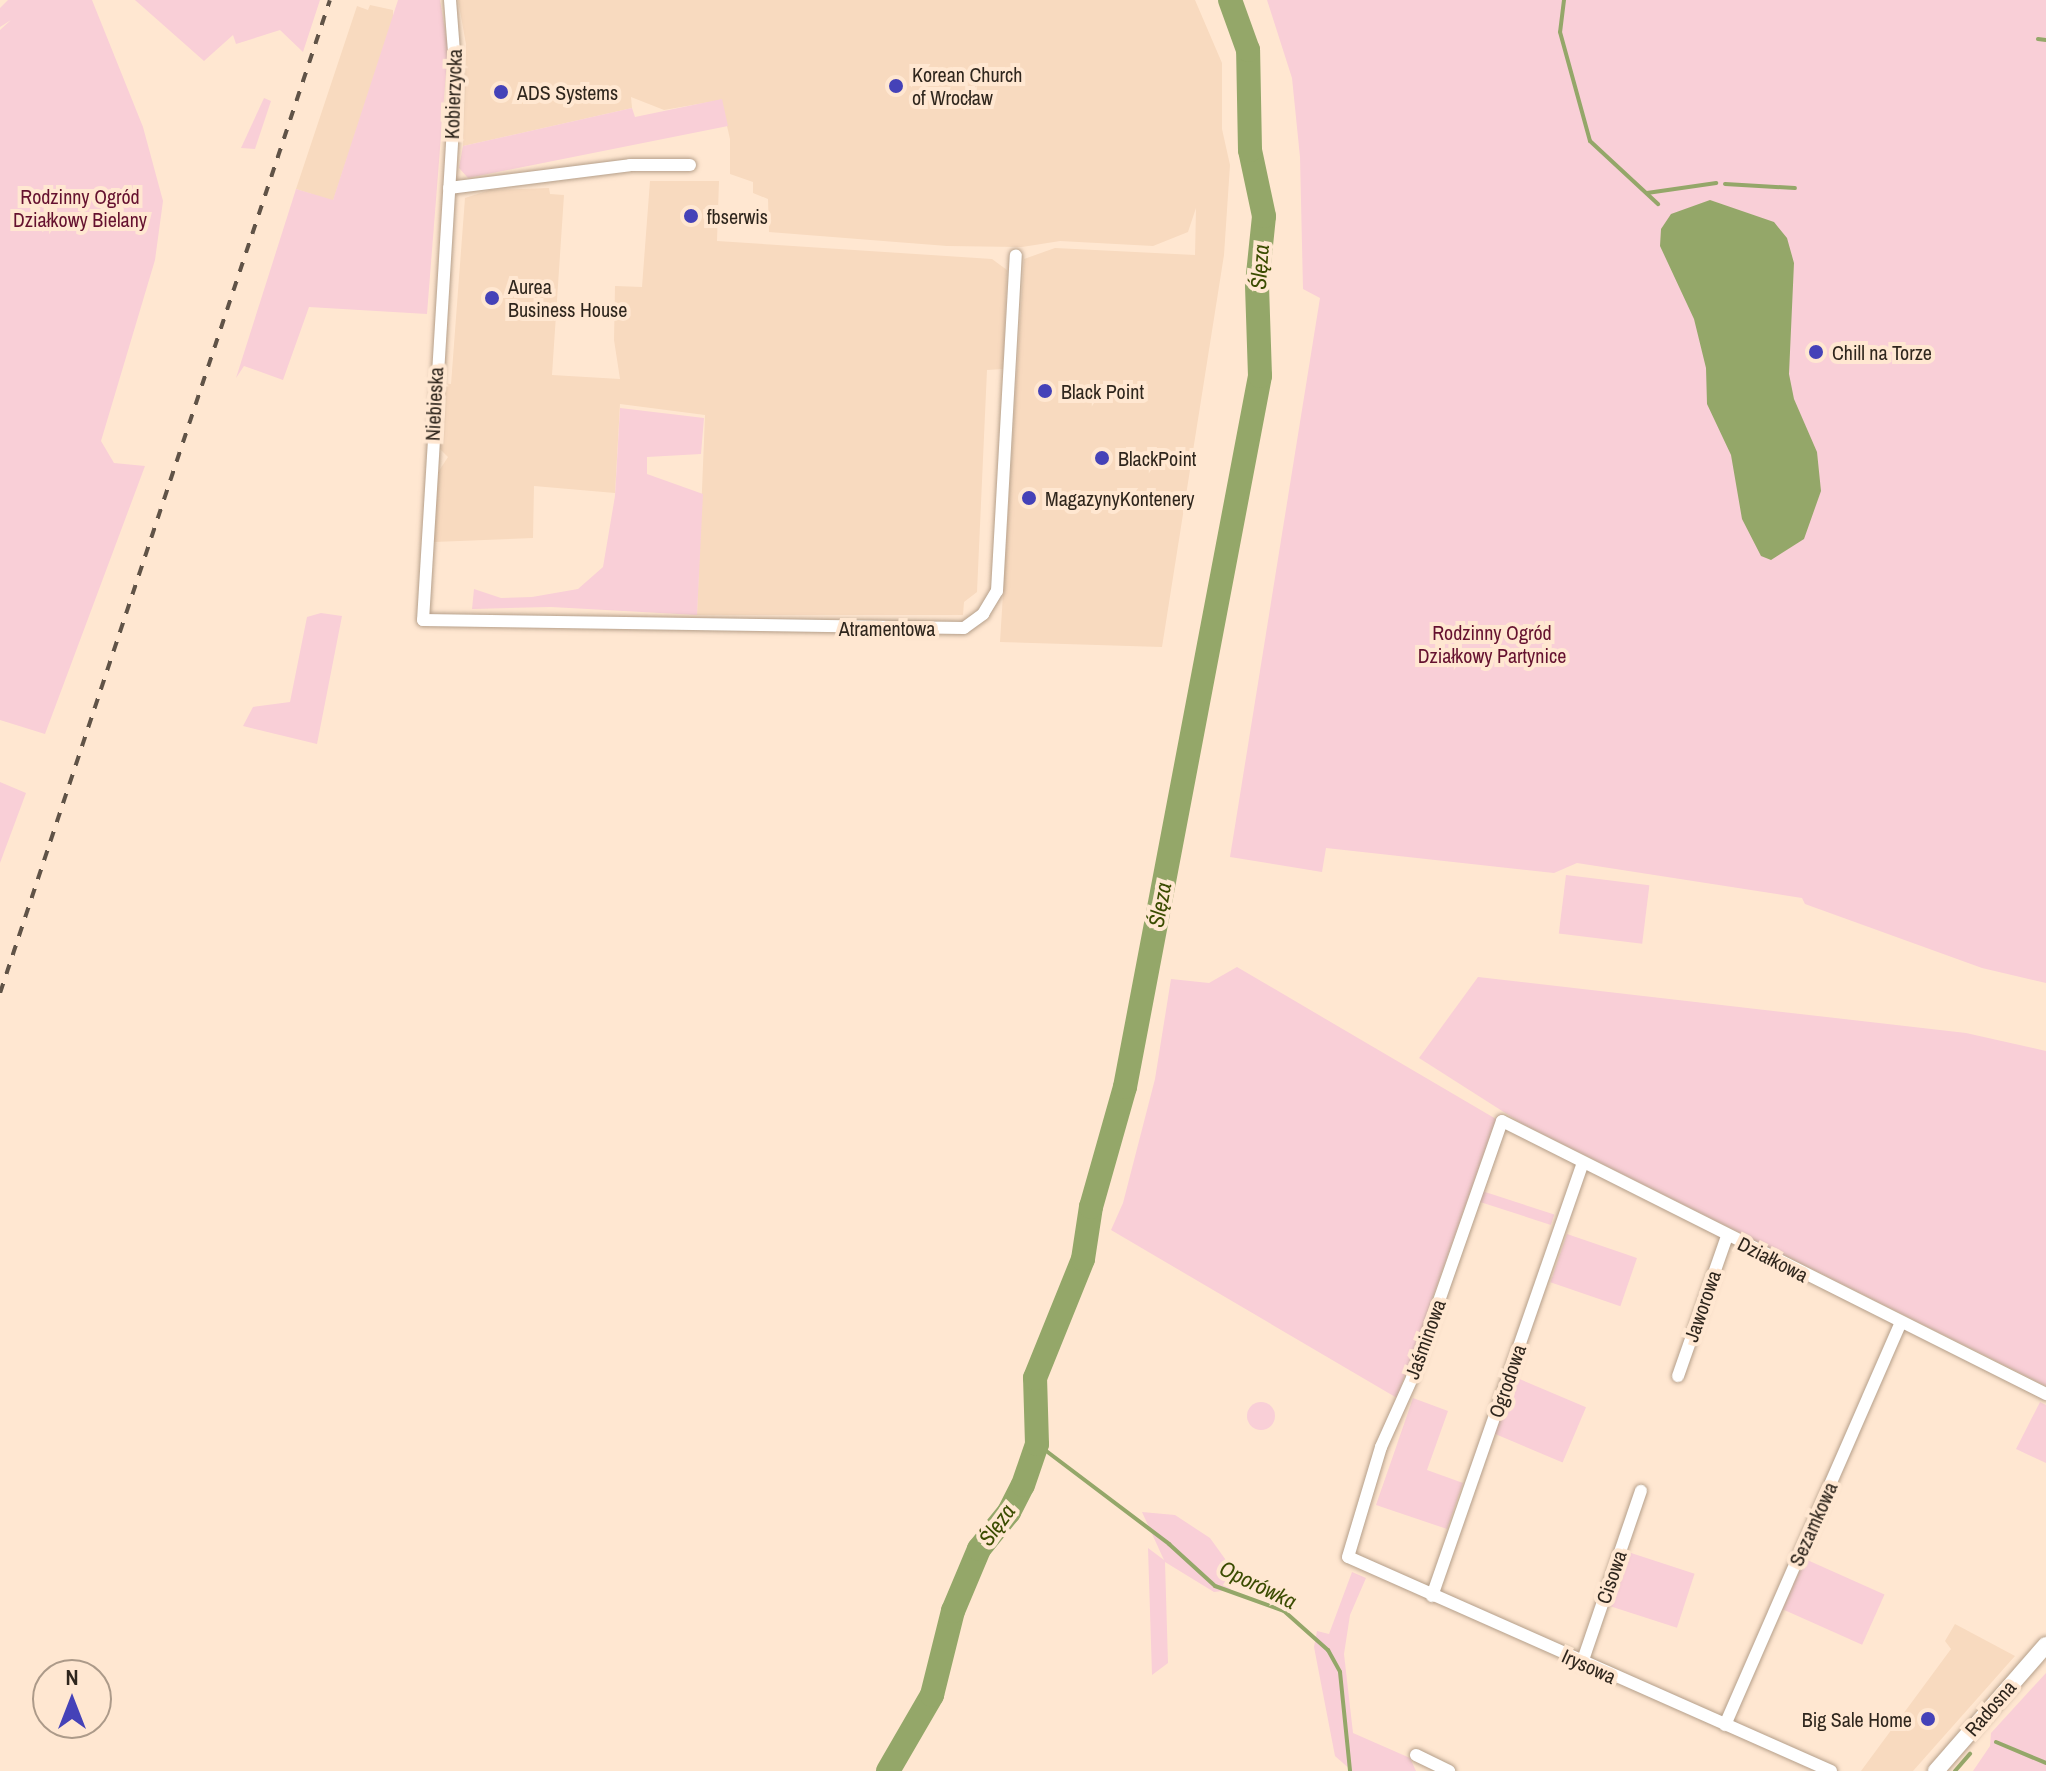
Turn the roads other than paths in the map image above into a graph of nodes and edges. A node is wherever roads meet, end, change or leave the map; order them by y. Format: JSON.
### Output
{"nodes":[{"id":1,"x":450,"y":0,"type":"edge"},
{"id":2,"x":690,"y":165,"type":"dead end"},
{"id":3,"x":449,"y":188,"type":"junction"},
{"id":4,"x":1016,"y":256,"type":"dead end"},
{"id":5,"x":423,"y":620,"type":"joint"},
{"id":6,"x":1502,"y":1121,"type":"joint"},
{"id":7,"x":1582,"y":1166,"type":"junction"},
{"id":8,"x":1727,"y":1236,"type":"junction"},
{"id":9,"x":1901,"y":1323,"type":"junction"},
{"id":10,"x":1678,"y":1376,"type":"dead end"},
{"id":11,"x":2046,"y":1394,"type":"edge"},
{"id":12,"x":1641,"y":1491,"type":"dead end"},
{"id":13,"x":1348,"y":1557,"type":"joint"},
{"id":14,"x":1432,"y":1596,"type":"junction"},
{"id":15,"x":2046,"y":1645,"type":"edge"},
{"id":16,"x":1582,"y":1663,"type":"junction"},
{"id":17,"x":1725,"y":1725,"type":"junction"},
{"id":18,"x":1416,"y":1755,"type":"dead end"},
{"id":19,"x":1449,"y":1771,"type":"edge"},
{"id":20,"x":1831,"y":1771,"type":"edge"},
{"id":21,"x":1936,"y":1771,"type":"edge"}],
"edges":[{"from":1,"to":3,"type":"street","name":"Kobierzycka"},
{"from":2,"to":3,"type":"street"},
{"from":3,"to":5,"type":"street","name":"Niebieska"},
{"from":4,"to":5,"type":"street","name":"Atramentowa"},
{"from":6,"to":7,"type":"street","name":"Działkowa"},
{"from":6,"to":13,"type":"street","name":"Jaśminowa"},
{"from":7,"to":8,"type":"street","name":"Działkowa"},
{"from":7,"to":14,"type":"street","name":"Ogrodowa"},
{"from":8,"to":9,"type":"street","name":"Działkowa"},
{"from":8,"to":10,"type":"street","name":"Jaworowa"},
{"from":9,"to":11,"type":"street","name":"Działkowa"},
{"from":9,"to":17,"type":"street","name":"Sezamkowa"},
{"from":12,"to":16,"type":"street","name":"Cisowa"},
{"from":13,"to":14,"type":"street","name":"Irysowa"},
{"from":14,"to":16,"type":"street","name":"Irysowa"},
{"from":15,"to":21,"type":"street","name":"Radosna"},
{"from":16,"to":17,"type":"street","name":"Irysowa"},
{"from":17,"to":20,"type":"street","name":"Irysowa"},
{"from":18,"to":19,"type":"street"}]}
